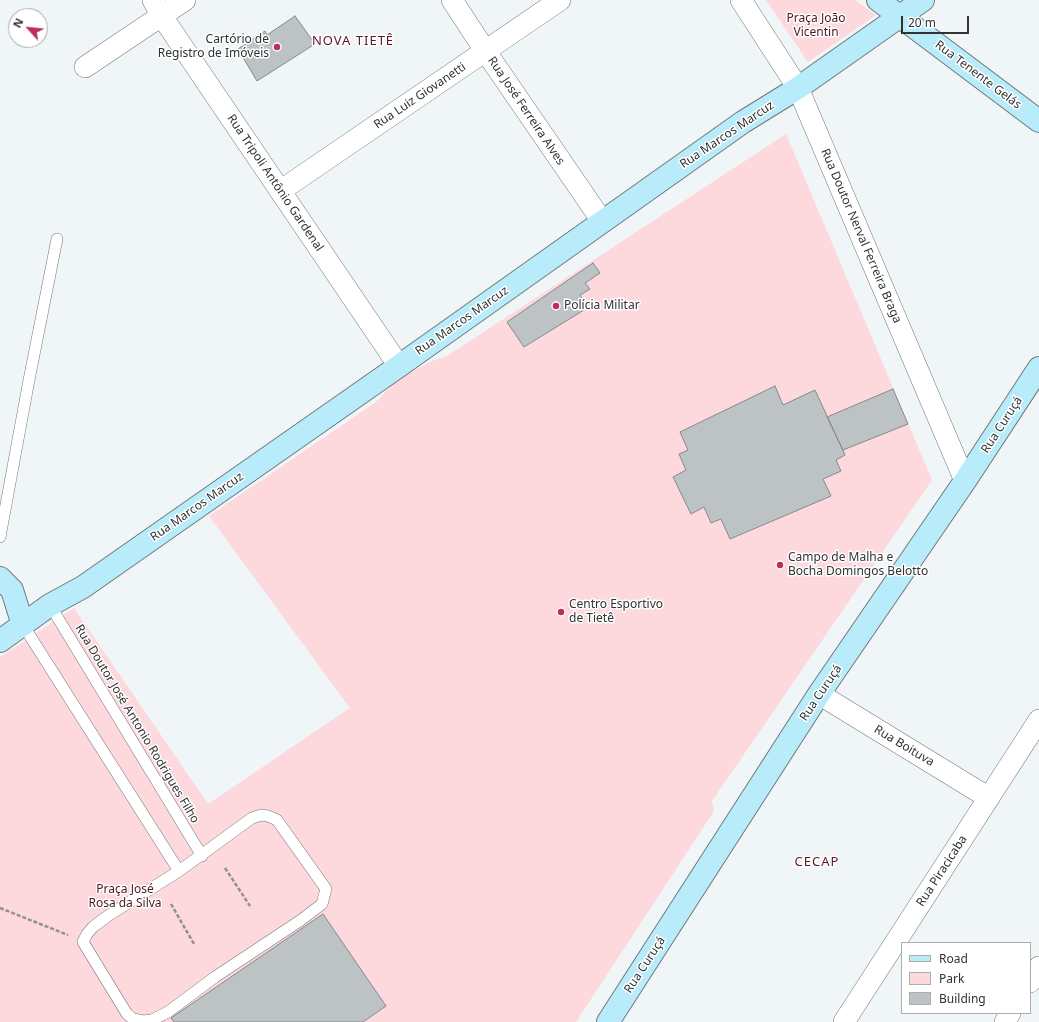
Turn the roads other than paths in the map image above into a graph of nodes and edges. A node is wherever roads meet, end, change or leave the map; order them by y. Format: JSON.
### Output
{"nodes":[{"id":1,"x":185,"y":0,"type":"edge"},
{"id":2,"x":452,"y":0,"type":"edge"},
{"id":3,"x":560,"y":0,"type":"edge"},
{"id":4,"x":741,"y":0,"type":"edge"},
{"id":5,"x":878,"y":0,"type":"edge"},
{"id":6,"x":923,"y":0,"type":"edge"},
{"id":7,"x":157,"y":8,"type":"edge"},
{"id":8,"x":899,"y":16,"type":"junction"},
{"id":9,"x":486,"y":52,"type":"junction"},
{"id":10,"x":85,"y":67,"type":"dead end"},
{"id":11,"x":798,"y":88,"type":"junction"},
{"id":12,"x":1039,"y":121,"type":"edge"},
{"id":13,"x":280,"y":191,"type":"junction"},
{"id":14,"x":602,"y":221,"type":"junction"},
{"id":15,"x":57,"y":239,"type":"dead end"},
{"id":16,"x":399,"y":366,"type":"junction"},
{"id":17,"x":1039,"y":368,"type":"edge"},
{"id":18,"x":965,"y":481,"type":"junction"},
{"id":19,"x":0,"y":537,"type":"edge"},
{"id":20,"x":6,"y":584,"type":"edge"},
{"id":21,"x":50,"y":605,"type":"junction"},
{"id":22,"x":23,"y":624,"type":"junction"},
{"id":23,"x":0,"y":641,"type":"edge"},
{"id":24,"x":819,"y":694,"type":"junction"},
{"id":25,"x":1039,"y":720,"type":"edge"},
{"id":26,"x":989,"y":798,"type":"junction"},
{"id":27,"x":202,"y":856,"type":"junction"},
{"id":28,"x":179,"y":871,"type":"junction"},
{"id":29,"x":1039,"y":967,"type":"edge"},
{"id":30,"x":1031,"y":980,"type":"edge"},
{"id":31,"x":608,"y":1022,"type":"edge"},
{"id":32,"x":844,"y":1022,"type":"edge"}],
"edges":[{"from":1,"to":7,"type":"street"},
{"from":2,"to":9,"type":"street","name":"Rua José Ferreira Alves"},
{"from":3,"to":9,"type":"street","name":"Rua Luiz Giovanetti"},
{"from":4,"to":11,"type":"street","name":"Rua Doutor Nerval Ferreira Braga"},
{"from":5,"to":8,"type":"street","name":"Rua Tenente Gelás"},
{"from":6,"to":8,"type":"street","name":"Rua Marcos Marcuz"},
{"from":7,"to":10,"type":"street"},
{"from":7,"to":13,"type":"street","name":"Rua Tripoli Antônio Gardenal"},
{"from":8,"to":11,"type":"street","name":"Rua Marcos Marcuz"},
{"from":8,"to":12,"type":"street","name":"Rua Tenente Gelás"},
{"from":9,"to":13,"type":"street","name":"Rua Luiz Giovanetti"},
{"from":9,"to":14,"type":"street","name":"Rua José Ferreira Alves"},
{"from":11,"to":14,"type":"street","name":"Rua Marcos Marcuz"},
{"from":11,"to":18,"type":"street","name":"Rua Doutor Nerval Ferreira Braga"},
{"from":13,"to":16,"type":"street","name":"Rua Tripoli Antônio Gardenal"},
{"from":14,"to":16,"type":"street","name":"Rua Marcos Marcuz"},
{"from":15,"to":19,"type":"lane"},
{"from":16,"to":21,"type":"street","name":"Rua Marcos Marcuz"},
{"from":17,"to":18,"type":"street","name":"Rua Curuçá"},
{"from":18,"to":24,"type":"street","name":"Rua Curuçá"},
{"from":20,"to":21,"type":"street"},
{"from":20,"to":22,"type":"street"},
{"from":21,"to":22,"type":"street","name":"Rua Marcos Marcuz"},
{"from":21,"to":27,"type":"lane","name":"Rua Doutor José Antonio Rodrigues Filho"},
{"from":22,"to":23,"type":"street","name":"Rua Marcos Marcuz"},
{"from":22,"to":28,"type":"lane"},
{"from":24,"to":26,"type":"street","name":"Rua Boituva"},
{"from":24,"to":31,"type":"street","name":"Rua Curuçá"},
{"from":25,"to":26,"type":"street","name":"Rua Piracicaba"},
{"from":26,"to":32,"type":"street","name":"Rua Piracicaba"},
{"from":27,"to":28,"type":"lane"},
{"from":27,"to":28,"type":"lane"},
{"from":29,"to":30,"type":"street"}]}
